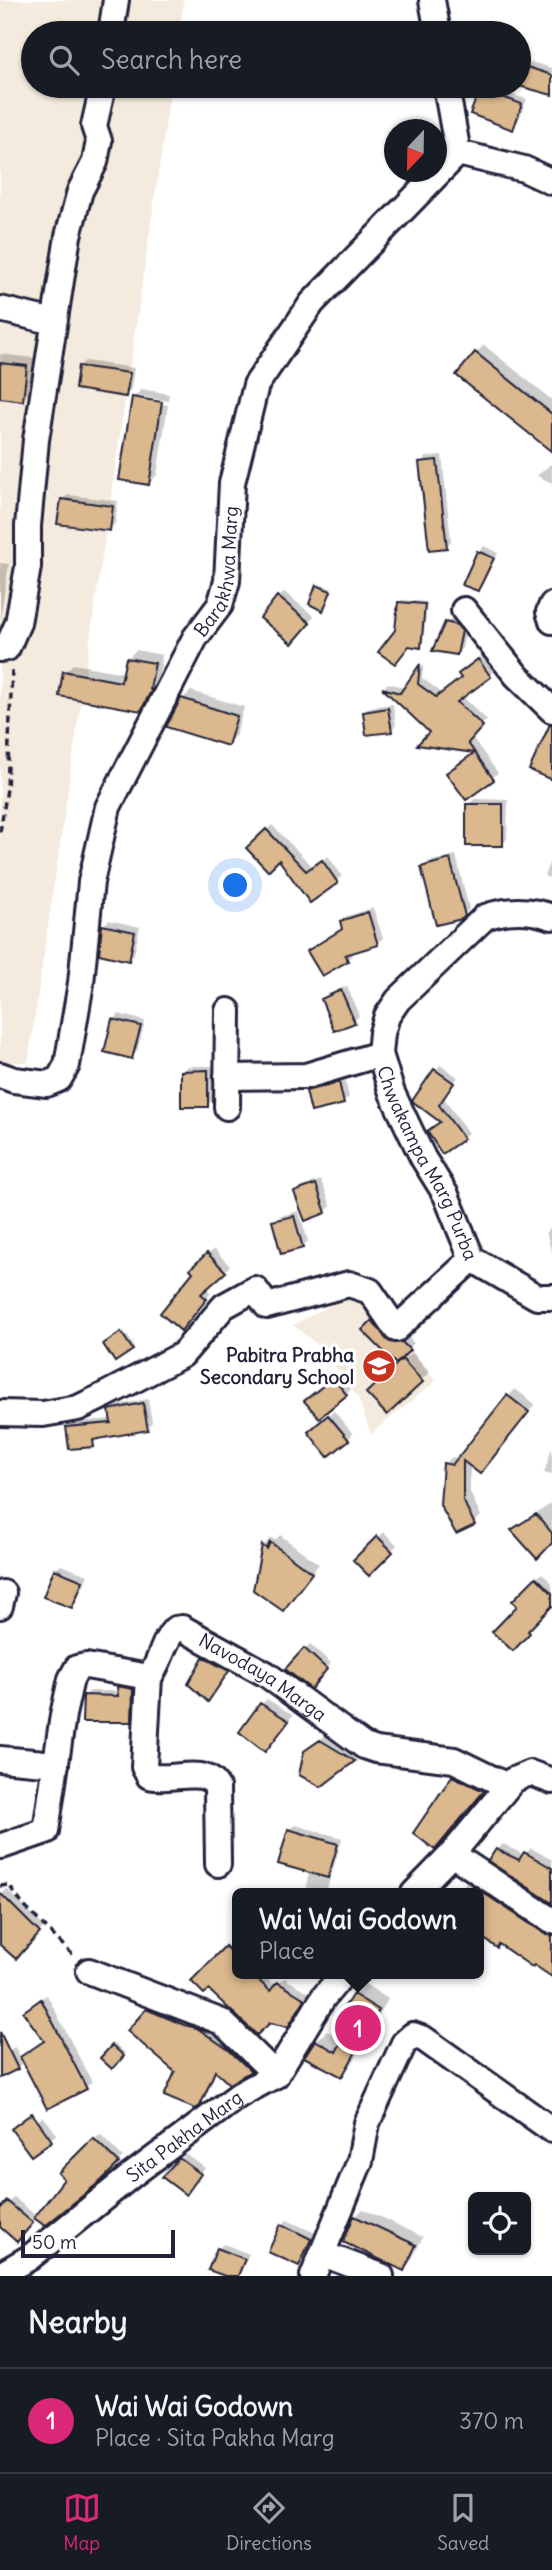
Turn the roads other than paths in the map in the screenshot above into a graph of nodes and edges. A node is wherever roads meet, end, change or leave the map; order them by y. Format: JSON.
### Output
{"nodes":[{"id":1,"x":116,"y":0,"type":"edge"},
{"id":2,"x":432,"y":0,"type":"edge"},
{"id":3,"x":113,"y":21,"type":"edge"},
{"id":4,"x":436,"y":21,"type":"edge"},
{"id":5,"x":100,"y":98,"type":"edge"},
{"id":6,"x":448,"y":98,"type":"edge"},
{"id":7,"x":458,"y":153,"type":"junction"},
{"id":8,"x":552,"y":182,"type":"edge"},
{"id":9,"x":0,"y":309,"type":"edge"},
{"id":10,"x":54,"y":322,"type":"junction"},
{"id":11,"x":552,"y":605,"type":"edge"},
{"id":12,"x":464,"y":610,"type":"dead end"},
{"id":13,"x":552,"y":621,"type":"edge"},
{"id":14,"x":6,"y":642,"type":"edge"},
{"id":15,"x":552,"y":710,"type":"edge"},
{"id":16,"x":552,"y":917,"type":"edge"},
{"id":17,"x":228,"y":1011,"type":"dead end"},
{"id":18,"x":380,"y":1054,"type":"junction"},
{"id":19,"x":0,"y":1075,"type":"edge"},
{"id":20,"x":227,"y":1077,"type":"junction"},
{"id":21,"x":227,"y":1107,"type":"dead end"},
{"id":22,"x":472,"y":1259,"type":"junction"},
{"id":23,"x":552,"y":1297,"type":"edge"},
{"id":24,"x":0,"y":1413,"type":"edge"},
{"id":25,"x":149,"y":1677,"type":"junction"},
{"id":26,"x":0,"y":1759,"type":"edge"},
{"id":27,"x":56,"y":1764,"type":"junction"},
{"id":28,"x":552,"y":1781,"type":"edge"},
{"id":29,"x":507,"y":1786,"type":"junction"},
{"id":30,"x":2,"y":1846,"type":"dead end"},
{"id":31,"x":452,"y":1854,"type":"junction"},
{"id":32,"x":218,"y":1864,"type":"dead end"},
{"id":33,"x":419,"y":1888,"type":"edge"},
{"id":34,"x":552,"y":1922,"type":"edge"},
{"id":35,"x":89,"y":1971,"type":"road end"},
{"id":36,"x":339,"y":1979,"type":"edge"},
{"id":37,"x":276,"y":2075,"type":"junction"},
{"id":38,"x":552,"y":2130,"type":"edge"},
{"id":39,"x":318,"y":2265,"type":"edge"},
{"id":40,"x":35,"y":2267,"type":"edge"},
{"id":41,"x":0,"y":2275,"type":"edge"},
{"id":42,"x":381,"y":2276,"type":"edge"}],
"edges":[{"from":1,"to":3,"type":"street"},
{"from":2,"to":4,"type":"street"},
{"from":5,"to":10,"type":"street"},
{"from":6,"to":7,"type":"street"},
{"from":7,"to":8,"type":"street"},
{"from":7,"to":19,"type":"street","name":"Barakhwa Marg"},
{"from":9,"to":10,"type":"street"},
{"from":10,"to":14,"type":"street"},
{"from":11,"to":13,"type":"street"},
{"from":12,"to":15,"type":"street"},
{"from":16,"to":18,"type":"street","name":"Chwakampa Marg Purba"},
{"from":17,"to":20,"type":"street"},
{"from":18,"to":20,"type":"street"},
{"from":18,"to":22,"type":"street","name":"Chwakampa Marg Purba"},
{"from":20,"to":21,"type":"street"},
{"from":22,"to":23,"type":"street","name":"Chwakampa Marg Purba"},
{"from":22,"to":24,"type":"street"},
{"from":25,"to":27,"type":"street"},
{"from":25,"to":29,"type":"street","name":"Navodaya Marga"},
{"from":25,"to":32,"type":"street"},
{"from":26,"to":27,"type":"street"},
{"from":27,"to":30,"type":"street"},
{"from":28,"to":29,"type":"street"},
{"from":29,"to":31,"type":"street"},
{"from":31,"to":33,"type":"street"},
{"from":31,"to":34,"type":"street"},
{"from":35,"to":37,"type":"street"},
{"from":36,"to":37,"type":"street"},
{"from":37,"to":40,"type":"street","name":"Sita Pakha Marg"},
{"from":38,"to":39,"type":"street"},
{"from":39,"to":42,"type":"street"},
{"from":40,"to":41,"type":"street","name":"Sita Pakha Marg"}]}
